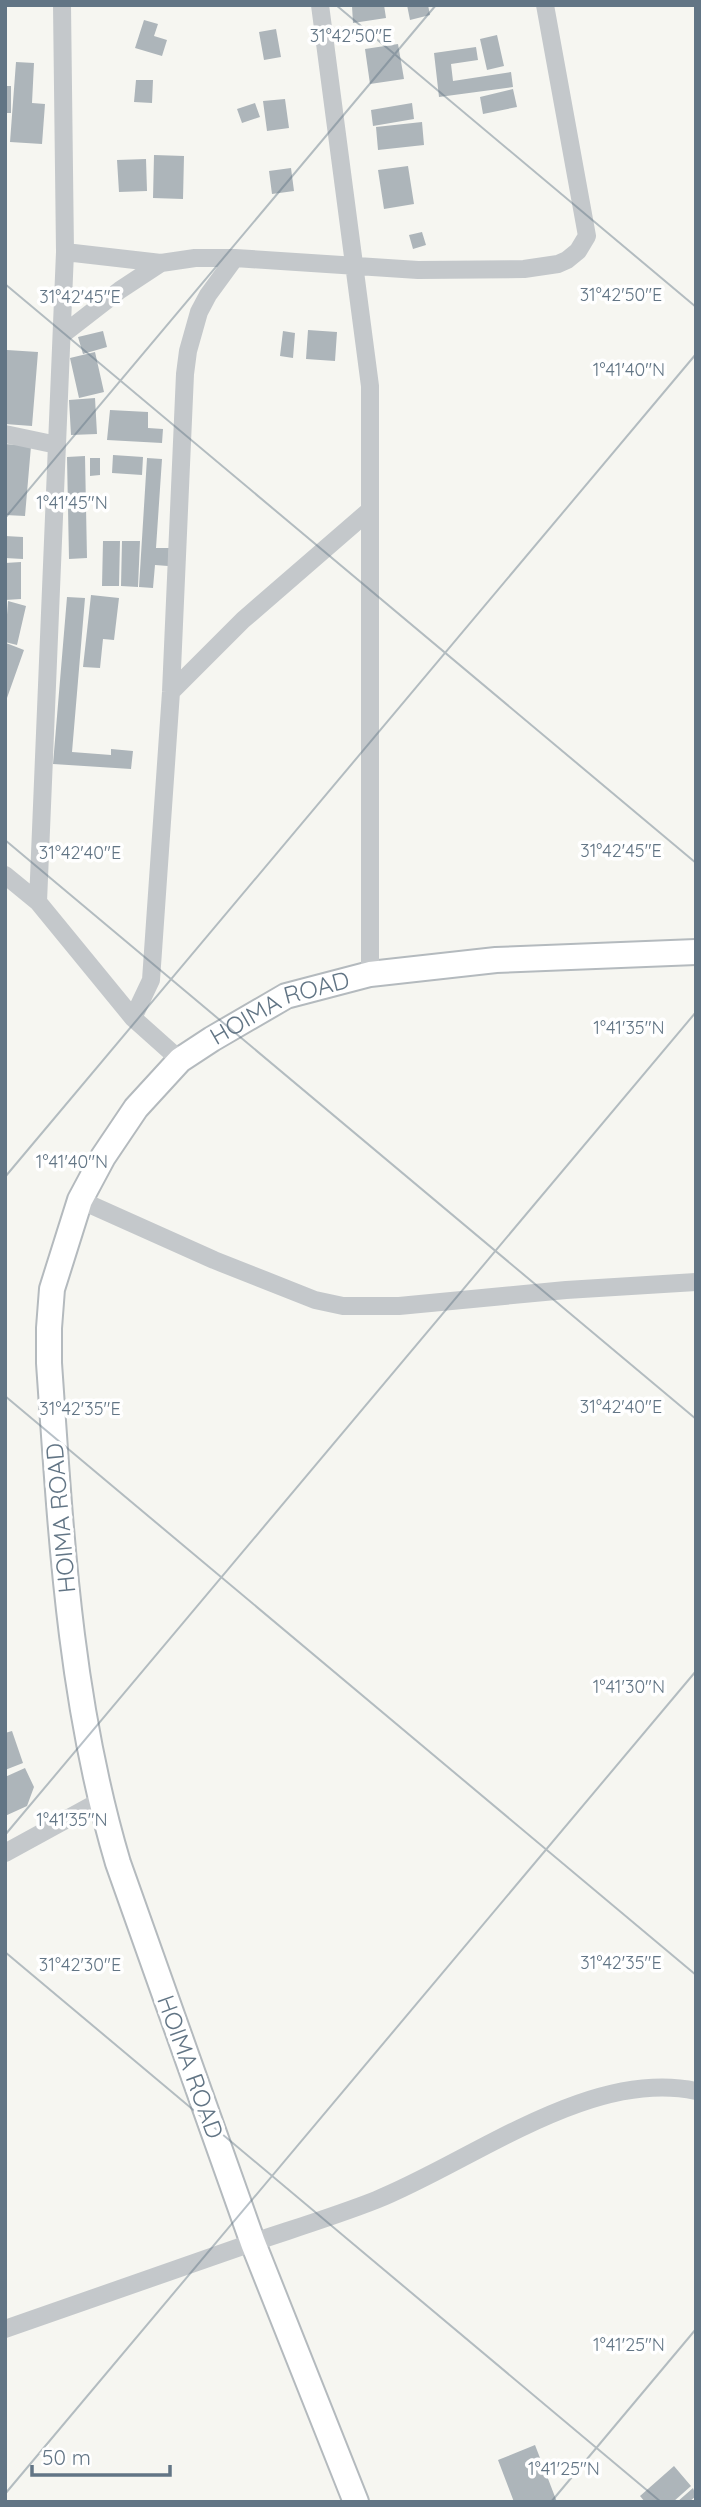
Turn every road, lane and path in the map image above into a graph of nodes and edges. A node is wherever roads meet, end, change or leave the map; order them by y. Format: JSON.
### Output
{"nodes":[{"id":1,"x":62,"y":5,"type":"edge"},
{"id":2,"x":320,"y":5,"type":"edge"},
{"id":3,"x":545,"y":5,"type":"edge"},
{"id":4,"x":65,"y":252,"type":"junction"},
{"id":5,"x":235,"y":258,"type":"junction"},
{"id":6,"x":161,"y":263,"type":"junction"},
{"id":7,"x":354,"y":264,"type":"junction"},
{"id":8,"x":62,"y":335,"type":"junction"},
{"id":9,"x":5,"y":434,"type":"edge"},
{"id":10,"x":57,"y":445,"type":"junction"},
{"id":11,"x":370,"y":510,"type":"junction"},
{"id":12,"x":171,"y":692,"type":"junction"},
{"id":13,"x":5,"y":875,"type":"edge"},
{"id":14,"x":38,"y":902,"type":"junction"},
{"id":15,"x":696,"y":953,"type":"edge"},
{"id":16,"x":370,"y":974,"type":"junction"},
{"id":17,"x":133,"y":1018,"type":"junction"},
{"id":18,"x":180,"y":1060,"type":"junction"},
{"id":19,"x":80,"y":1199,"type":"junction"},
{"id":20,"x":696,"y":1282,"type":"edge"},
{"id":21,"x":100,"y":1801,"type":"junction"},
{"id":22,"x":5,"y":1853,"type":"edge"},
{"id":23,"x":696,"y":2091,"type":"edge"},
{"id":24,"x":253,"y":2243,"type":"junction"},
{"id":25,"x":5,"y":2329,"type":"edge"},
{"id":26,"x":356,"y":2502,"type":"edge"}],
"edges":[{"from":1,"to":4,"type":"street"},
{"from":2,"to":7,"type":"street"},
{"from":3,"to":7,"type":"street"},
{"from":4,"to":6,"type":"street"},
{"from":4,"to":8,"type":"street"},
{"from":5,"to":6,"type":"street"},
{"from":5,"to":7,"type":"street"},
{"from":5,"to":12,"type":"street"},
{"from":6,"to":8,"type":"street"},
{"from":7,"to":11,"type":"street"},
{"from":8,"to":10,"type":"street"},
{"from":9,"to":10,"type":"street"},
{"from":10,"to":14,"type":"street"},
{"from":11,"to":12,"type":"street"},
{"from":11,"to":16,"type":"street"},
{"from":12,"to":17,"type":"street"},
{"from":13,"to":14,"type":"street"},
{"from":14,"to":17,"type":"street"},
{"from":15,"to":16,"type":"main road","name":"HOIMA ROAD"},
{"from":16,"to":18,"type":"main road","name":"HOIMA ROAD"},
{"from":17,"to":18,"type":"street"},
{"from":18,"to":19,"type":"main road","name":"HOIMA ROAD"},
{"from":19,"to":20,"type":"street"},
{"from":19,"to":21,"type":"main road","name":"HOIMA ROAD"},
{"from":21,"to":22,"type":"street"},
{"from":21,"to":24,"type":"main road","name":"HOIMA ROAD"},
{"from":23,"to":24,"type":"street"},
{"from":24,"to":25,"type":"street"},
{"from":24,"to":26,"type":"main road","name":"HOIMA ROAD"}]}
